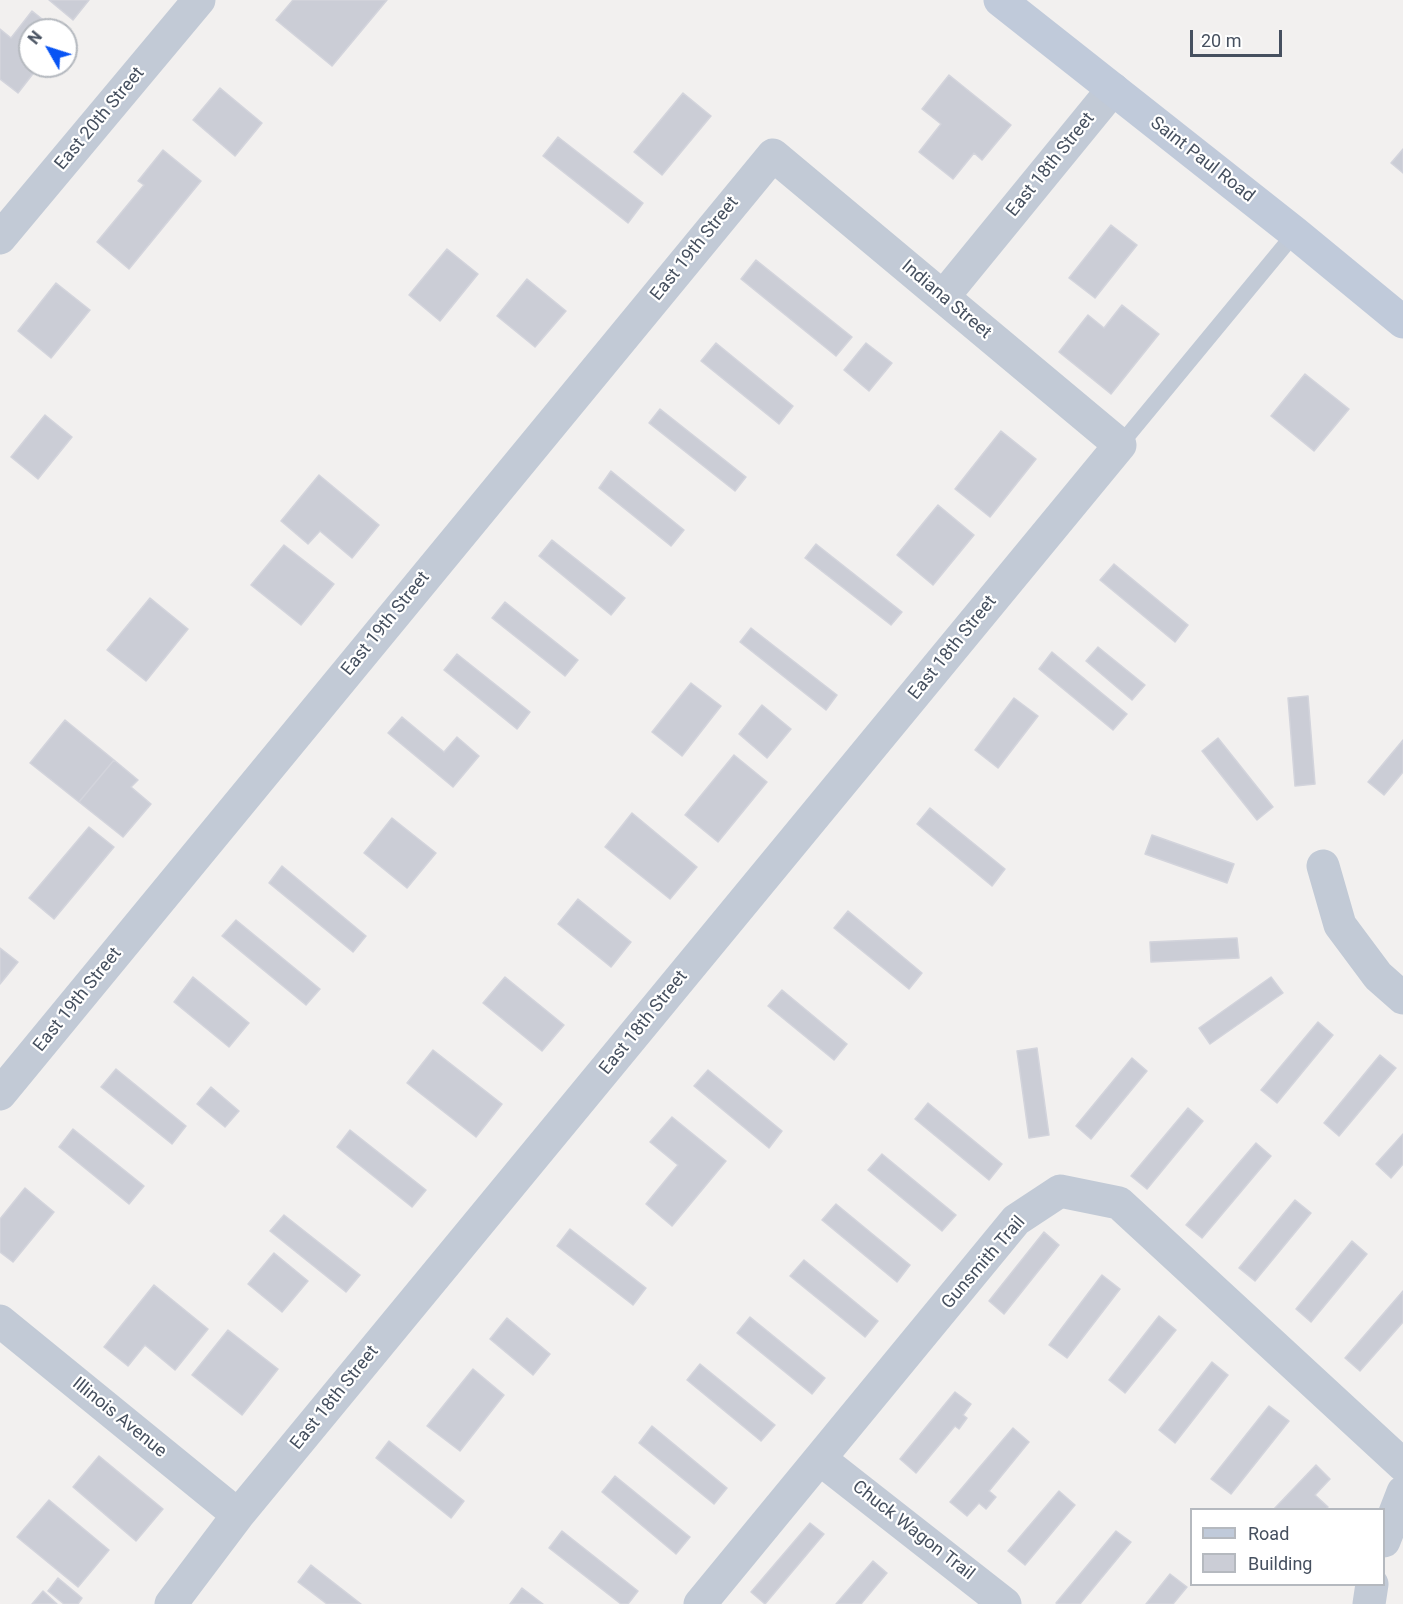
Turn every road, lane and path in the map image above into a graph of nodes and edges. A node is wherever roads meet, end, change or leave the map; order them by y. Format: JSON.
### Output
{"nodes":[{"id":1,"x":199,"y":0,"type":"edge"},
{"id":2,"x":1000,"y":0,"type":"edge"},
{"id":3,"x":1113,"y":89,"type":"junction"},
{"id":4,"x":772,"y":155,"type":"joint"},
{"id":5,"x":1295,"y":233,"type":"junction"},
{"id":6,"x":0,"y":238,"type":"edge"},
{"id":7,"x":943,"y":297,"type":"junction"},
{"id":8,"x":1403,"y":322,"type":"edge"},
{"id":9,"x":1120,"y":445,"type":"junction"},
{"id":10,"x":1323,"y":866,"type":"dead end"},
{"id":11,"x":1403,"y":998,"type":"edge"},
{"id":12,"x":0,"y":1094,"type":"edge"},
{"id":13,"x":0,"y":1320,"type":"edge"},
{"id":14,"x":820,"y":1459,"type":"junction"},
{"id":15,"x":1403,"y":1465,"type":"edge"},
{"id":16,"x":1403,"y":1492,"type":"edge"},
{"id":17,"x":238,"y":1515,"type":"junction"},
{"id":18,"x":1385,"y":1536,"type":"edge"},
{"id":19,"x":1372,"y":1586,"type":"edge"},
{"id":20,"x":171,"y":1604,"type":"edge"},
{"id":21,"x":700,"y":1604,"type":"edge"},
{"id":22,"x":1005,"y":1604,"type":"edge"},
{"id":23,"x":1369,"y":1604,"type":"edge"}],
"edges":[{"from":1,"to":6,"type":"street","name":"East 20th Street"},
{"from":2,"to":3,"type":"main road","name":"Saint Paul Road"},
{"from":3,"to":5,"type":"main road","name":"Saint Paul Road"},
{"from":3,"to":7,"type":"street","name":"East 18th Street"},
{"from":4,"to":7,"type":"street","name":"Indiana Street"},
{"from":4,"to":12,"type":"street","name":"East 19th Street"},
{"from":5,"to":8,"type":"main road","name":"Saint Paul Road"},
{"from":5,"to":9,"type":"lane"},
{"from":7,"to":9,"type":"street","name":"Indiana Street"},
{"from":9,"to":17,"type":"street","name":"East 18th Street"},
{"from":10,"to":11,"type":"street"},
{"from":13,"to":17,"type":"street","name":"Illinois Avenue"},
{"from":14,"to":15,"type":"street","name":"Gunsmith Trail"},
{"from":14,"to":21,"type":"street","name":"Gunsmith Trail"},
{"from":14,"to":22,"type":"street","name":"Chuck Wagon Trail"},
{"from":16,"to":18,"type":"street"},
{"from":17,"to":20,"type":"street","name":"East 18th Street"},
{"from":19,"to":23,"type":"street"}]}
